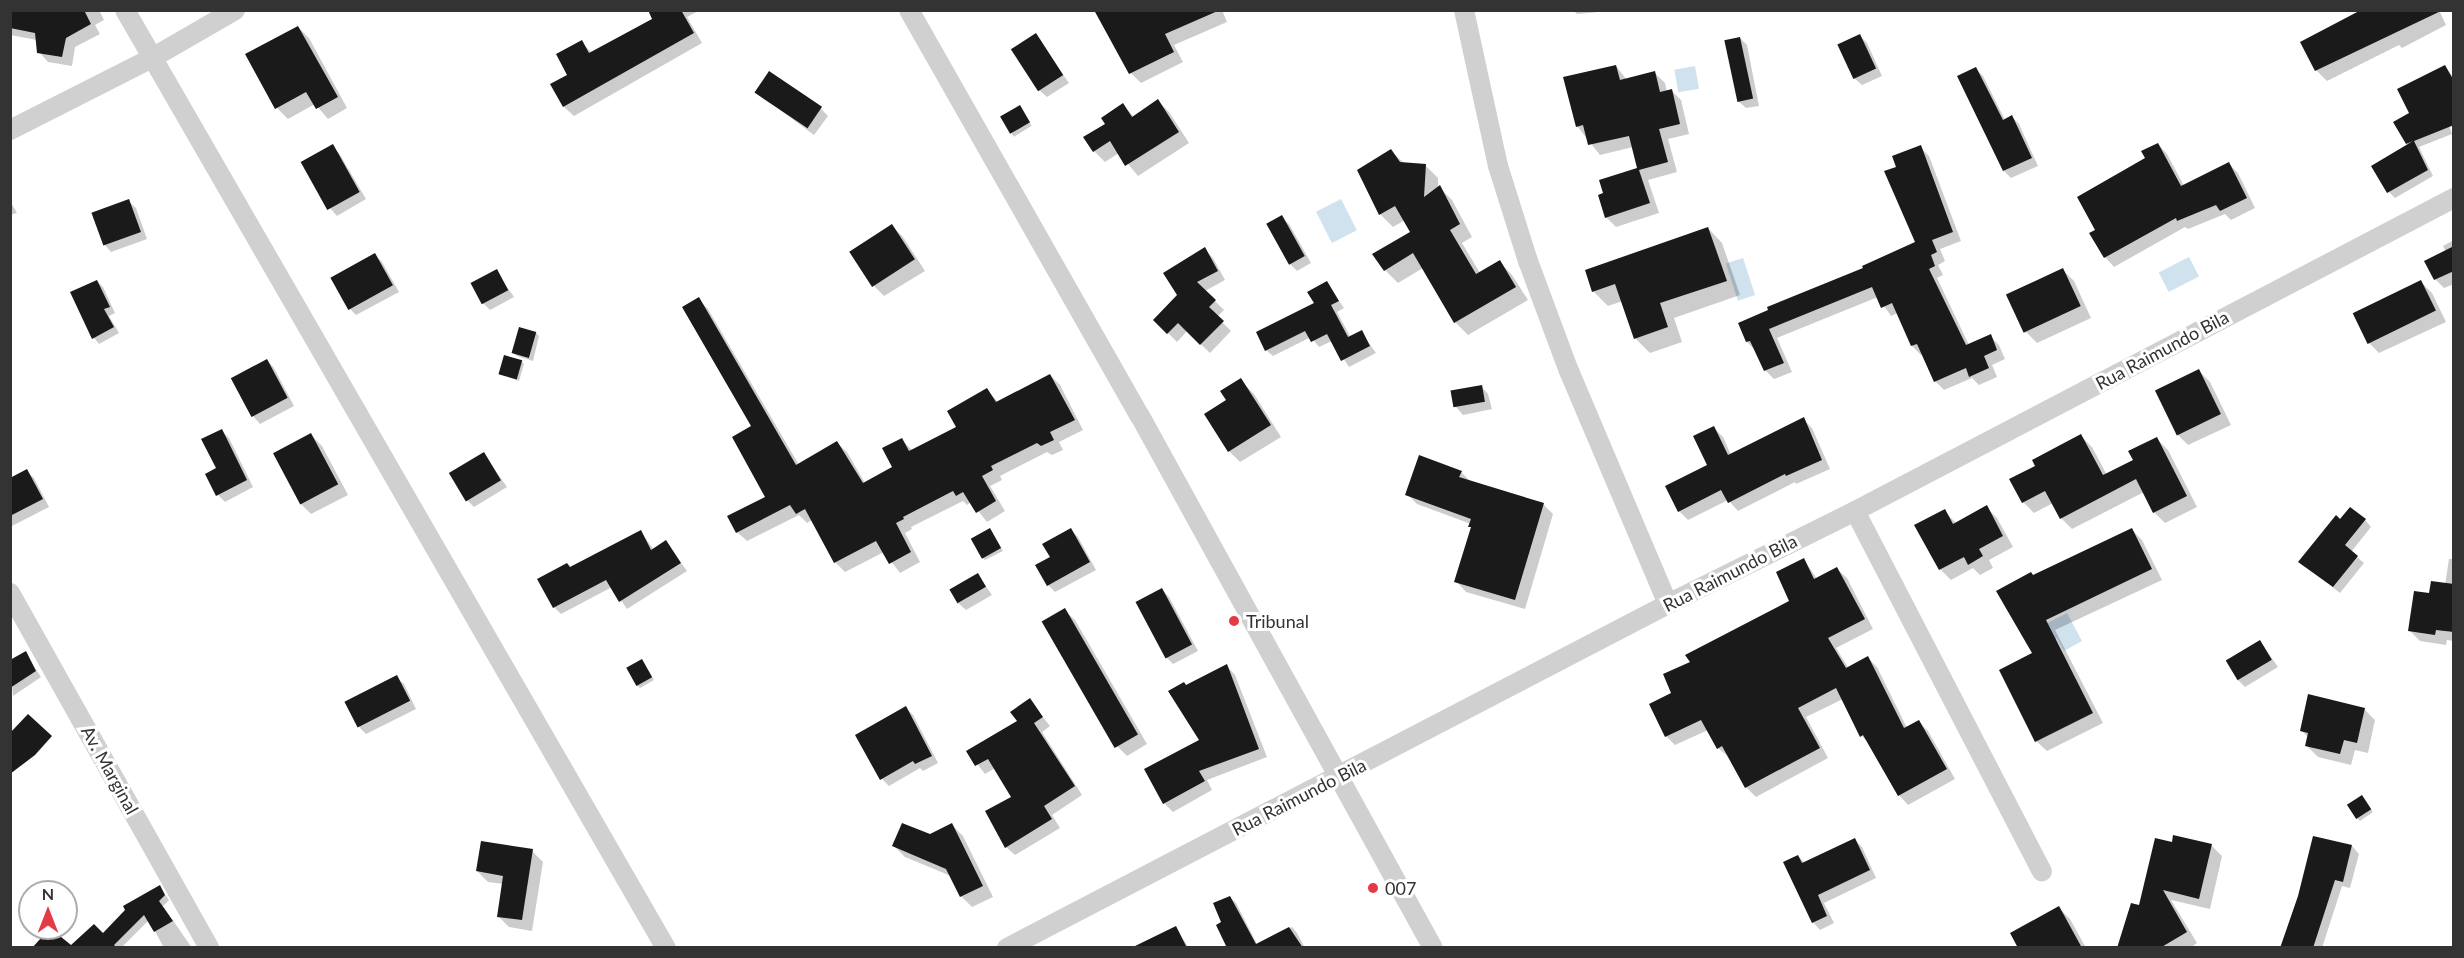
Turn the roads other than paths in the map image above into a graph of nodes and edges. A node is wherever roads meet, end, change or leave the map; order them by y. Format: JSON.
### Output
{"nodes":[{"id":1,"x":125,"y":10,"type":"edge"},
{"id":2,"x":235,"y":10,"type":"edge"},
{"id":3,"x":909,"y":10,"type":"edge"},
{"id":4,"x":1464,"y":10,"type":"edge"},
{"id":5,"x":152,"y":58,"type":"junction"},
{"id":6,"x":10,"y":130,"type":"edge"},
{"id":7,"x":2454,"y":198,"type":"edge"},
{"id":8,"x":1855,"y":511,"type":"junction"},
{"id":9,"x":10,"y":593,"type":"edge"},
{"id":10,"x":1668,"y":604,"type":"junction"},
{"id":11,"x":1339,"y":776,"type":"junction"},
{"id":12,"x":2042,"y":871,"type":"dead end"},
{"id":13,"x":1034,"y":942,"type":"edge"},
{"id":14,"x":209,"y":948,"type":"edge"},
{"id":15,"x":666,"y":948,"type":"edge"},
{"id":16,"x":1007,"y":948,"type":"edge"},
{"id":17,"x":1433,"y":948,"type":"edge"}],
"edges":[{"from":1,"to":5,"type":"street"},
{"from":2,"to":5,"type":"street"},
{"from":3,"to":11,"type":"street"},
{"from":4,"to":10,"type":"street"},
{"from":5,"to":6,"type":"street"},
{"from":5,"to":15,"type":"street"},
{"from":7,"to":8,"type":"street","name":"Rua Raimundo Bila"},
{"from":8,"to":10,"type":"street","name":"Rua Raimundo Bila"},
{"from":8,"to":12,"type":"street"},
{"from":9,"to":14,"type":"street","name":"Av. Marginal"},
{"from":10,"to":11,"type":"street","name":"Rua Raimundo Bila"},
{"from":11,"to":13,"type":"street","name":"Rua Raimundo Bila"},
{"from":11,"to":17,"type":"street"},
{"from":13,"to":16,"type":"street","name":"Rua Raimundo Bila"}]}
